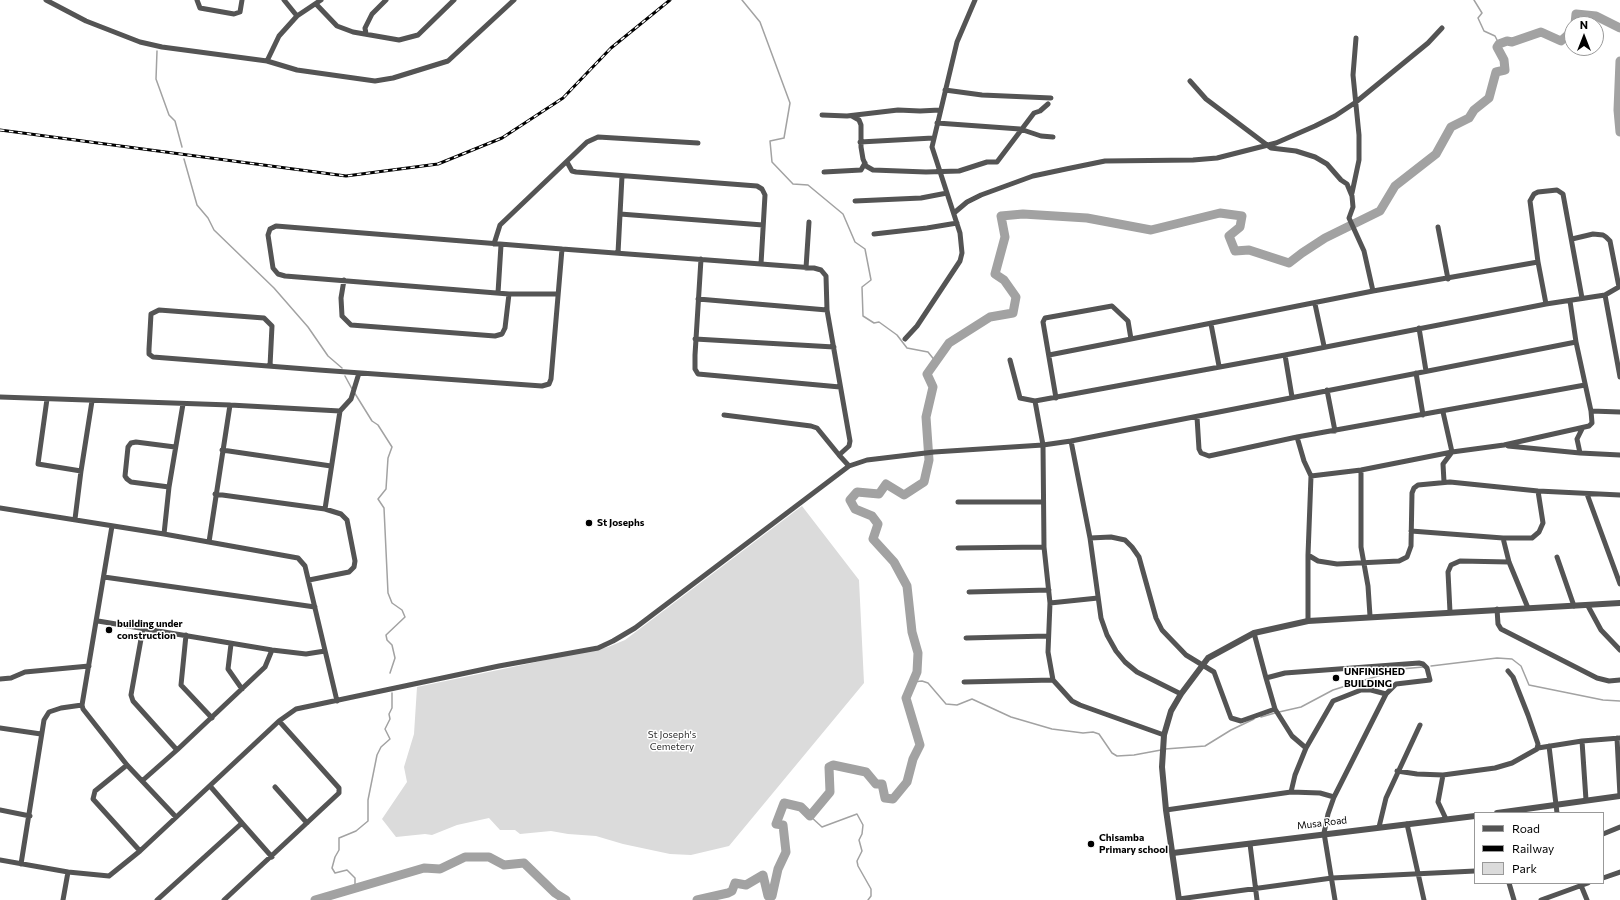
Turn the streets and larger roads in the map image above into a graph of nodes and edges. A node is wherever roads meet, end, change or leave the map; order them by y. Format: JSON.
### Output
{"nodes":[{"id":1,"x":46,"y":0,"type":"edge"},
{"id":2,"x":197,"y":0,"type":"edge"},
{"id":3,"x":242,"y":0,"type":"edge"},
{"id":4,"x":284,"y":0,"type":"edge"},
{"id":5,"x":321,"y":0,"type":"edge"},
{"id":6,"x":386,"y":0,"type":"edge"},
{"id":7,"x":454,"y":0,"type":"edge"},
{"id":8,"x":514,"y":0,"type":"edge"},
{"id":9,"x":975,"y":0,"type":"edge"},
{"id":10,"x":316,"y":4,"type":"junction"},
{"id":11,"x":297,"y":16,"type":"junction"},
{"id":12,"x":1442,"y":28,"type":"dead end"},
{"id":13,"x":366,"y":34,"type":"junction"},
{"id":14,"x":1356,"y":38,"type":"dead end"},
{"id":15,"x":267,"y":61,"type":"junction"},
{"id":16,"x":1190,"y":81,"type":"dead end"},
{"id":17,"x":945,"y":90,"type":"junction"},
{"id":18,"x":1051,"y":98,"type":"dead end"},
{"id":19,"x":1356,"y":102,"type":"junction"},
{"id":20,"x":1048,"y":104,"type":"dead end"},
{"id":21,"x":940,"y":110,"type":"junction"},
{"id":22,"x":862,"y":114,"type":"junction"},
{"id":23,"x":822,"y":115,"type":"dead end"},
{"id":24,"x":852,"y":116,"type":"junction"},
{"id":25,"x":859,"y":120,"type":"junction"},
{"id":26,"x":936,"y":123,"type":"junction"},
{"id":27,"x":1020,"y":129,"type":"junction"},
{"id":28,"x":1053,"y":137,"type":"dead end"},
{"id":29,"x":933,"y":138,"type":"junction"},
{"id":30,"x":860,"y":142,"type":"junction"},
{"id":31,"x":698,"y":143,"type":"dead end"},
{"id":32,"x":1268,"y":145,"type":"junction"},
{"id":33,"x":567,"y":162,"type":"junction"},
{"id":34,"x":865,"y":163,"type":"junction"},
{"id":35,"x":861,"y":170,"type":"junction"},
{"id":36,"x":873,"y":170,"type":"junction"},
{"id":37,"x":939,"y":171,"type":"junction"},
{"id":38,"x":824,"y":172,"type":"dead end"},
{"id":39,"x":622,"y":176,"type":"junction"},
{"id":40,"x":947,"y":193,"type":"junction"},
{"id":41,"x":1352,"y":196,"type":"junction"},
{"id":42,"x":855,"y":200,"type":"dead end"},
{"id":43,"x":954,"y":213,"type":"junction"},
{"id":44,"x":620,"y":214,"type":"junction"},
{"id":45,"x":809,"y":222,"type":"dead end"},
{"id":46,"x":957,"y":223,"type":"junction"},
{"id":47,"x":763,"y":225,"type":"junction"},
{"id":48,"x":1438,"y":226,"type":"dead end"},
{"id":49,"x":874,"y":234,"type":"dead end"},
{"id":50,"x":1572,"y":239,"type":"junction"},
{"id":51,"x":494,"y":244,"type":"junction"},
{"id":52,"x":501,"y":245,"type":"junction"},
{"id":53,"x":562,"y":249,"type":"junction"},
{"id":54,"x":618,"y":253,"type":"junction"},
{"id":55,"x":701,"y":260,"type":"junction"},
{"id":56,"x":1538,"y":262,"type":"junction"},
{"id":57,"x":761,"y":264,"type":"junction"},
{"id":58,"x":806,"y":268,"type":"junction"},
{"id":59,"x":1448,"y":279,"type":"junction"},
{"id":60,"x":344,"y":280,"type":"junction"},
{"id":61,"x":1373,"y":292,"type":"junction"},
{"id":62,"x":498,"y":293,"type":"junction"},
{"id":63,"x":509,"y":294,"type":"junction"},
{"id":64,"x":557,"y":294,"type":"junction"},
{"id":65,"x":1605,"y":295,"type":"junction"},
{"id":66,"x":1582,"y":298,"type":"junction"},
{"id":67,"x":698,"y":300,"type":"junction"},
{"id":68,"x":1570,"y":301,"type":"junction"},
{"id":69,"x":1315,"y":304,"type":"junction"},
{"id":70,"x":1546,"y":304,"type":"junction"},
{"id":71,"x":827,"y":310,"type":"junction"},
{"id":72,"x":1212,"y":324,"type":"junction"},
{"id":73,"x":1419,"y":328,"type":"junction"},
{"id":74,"x":695,"y":339,"type":"junction"},
{"id":75,"x":905,"y":339,"type":"dead end"},
{"id":76,"x":1131,"y":339,"type":"junction"},
{"id":77,"x":1576,"y":342,"type":"junction"},
{"id":78,"x":1324,"y":346,"type":"junction"},
{"id":79,"x":834,"y":347,"type":"junction"},
{"id":80,"x":1049,"y":355,"type":"junction"},
{"id":81,"x":1285,"y":355,"type":"junction"},
{"id":82,"x":1010,"y":360,"type":"dead end"},
{"id":83,"x":270,"y":366,"type":"junction"},
{"id":84,"x":1219,"y":366,"type":"junction"},
{"id":85,"x":1426,"y":371,"type":"junction"},
{"id":86,"x":359,"y":373,"type":"junction"},
{"id":87,"x":1416,"y":373,"type":"junction"},
{"id":88,"x":1620,"y":377,"type":"edge"},
{"id":89,"x":1585,"y":385,"type":"junction"},
{"id":90,"x":840,"y":387,"type":"junction"},
{"id":91,"x":1327,"y":390,"type":"junction"},
{"id":92,"x":1,"y":397,"type":"edge"},
{"id":93,"x":1056,"y":398,"type":"junction"},
{"id":94,"x":1292,"y":398,"type":"junction"},
{"id":95,"x":47,"y":399,"type":"junction"},
{"id":96,"x":92,"y":400,"type":"junction"},
{"id":97,"x":1035,"y":401,"type":"junction"},
{"id":98,"x":0,"y":403,"type":"edge"},
{"id":99,"x":183,"y":404,"type":"junction"},
{"id":100,"x":230,"y":405,"type":"junction"},
{"id":101,"x":340,"y":411,"type":"junction"},
{"id":102,"x":1592,"y":411,"type":"junction"},
{"id":103,"x":1443,"y":412,"type":"junction"},
{"id":104,"x":1620,"y":412,"type":"edge"},
{"id":105,"x":724,"y":415,"type":"dead end"},
{"id":106,"x":1423,"y":415,"type":"junction"},
{"id":107,"x":1196,"y":417,"type":"junction"},
{"id":108,"x":1582,"y":429,"type":"junction"},
{"id":109,"x":1335,"y":431,"type":"junction"},
{"id":110,"x":1297,"y":438,"type":"junction"},
{"id":111,"x":1071,"y":441,"type":"junction"},
{"id":112,"x":1043,"y":445,"type":"junction"},
{"id":113,"x":1504,"y":445,"type":"junction"},
{"id":114,"x":175,"y":447,"type":"junction"},
{"id":115,"x":222,"y":450,"type":"junction"},
{"id":116,"x":1452,"y":452,"type":"junction"},
{"id":117,"x":1580,"y":453,"type":"junction"},
{"id":118,"x":1620,"y":455,"type":"edge"},
{"id":119,"x":839,"y":456,"type":"junction"},
{"id":120,"x":331,"y":466,"type":"junction"},
{"id":121,"x":849,"y":466,"type":"junction"},
{"id":122,"x":1361,"y":470,"type":"junction"},
{"id":123,"x":81,"y":471,"type":"junction"},
{"id":124,"x":1311,"y":476,"type":"junction"},
{"id":125,"x":1444,"y":482,"type":"junction"},
{"id":126,"x":169,"y":487,"type":"junction"},
{"id":127,"x":1538,"y":492,"type":"junction"},
{"id":128,"x":215,"y":494,"type":"junction"},
{"id":129,"x":1586,"y":494,"type":"junction"},
{"id":130,"x":1620,"y":495,"type":"edge"},
{"id":131,"x":958,"y":502,"type":"dead end"},
{"id":132,"x":1043,"y":502,"type":"junction"},
{"id":133,"x":0,"y":508,"type":"edge"},
{"id":134,"x":325,"y":509,"type":"junction"},
{"id":135,"x":75,"y":519,"type":"junction"},
{"id":136,"x":112,"y":526,"type":"junction"},
{"id":137,"x":1411,"y":531,"type":"junction"},
{"id":138,"x":164,"y":534,"type":"junction"},
{"id":139,"x":1090,"y":538,"type":"junction"},
{"id":140,"x":1503,"y":538,"type":"junction"},
{"id":141,"x":209,"y":542,"type":"junction"},
{"id":142,"x":1044,"y":547,"type":"junction"},
{"id":143,"x":958,"y":548,"type":"dead end"},
{"id":144,"x":1308,"y":555,"type":"junction"},
{"id":145,"x":1557,"y":557,"type":"dead end"},
{"id":146,"x":1509,"y":562,"type":"junction"},
{"id":147,"x":1364,"y":564,"type":"junction"},
{"id":148,"x":104,"y":577,"type":"junction"},
{"id":149,"x":309,"y":580,"type":"junction"},
{"id":150,"x":1620,"y":584,"type":"edge"},
{"id":151,"x":1049,"y":590,"type":"junction"},
{"id":152,"x":969,"y":592,"type":"dead end"},
{"id":153,"x":1098,"y":598,"type":"junction"},
{"id":154,"x":1050,"y":603,"type":"junction"},
{"id":155,"x":1620,"y":603,"type":"edge"},
{"id":156,"x":1574,"y":606,"type":"junction"},
{"id":157,"x":1588,"y":606,"type":"junction"},
{"id":158,"x":315,"y":607,"type":"junction"},
{"id":159,"x":1528,"y":608,"type":"junction"},
{"id":160,"x":1496,"y":609,"type":"junction"},
{"id":161,"x":1450,"y":612,"type":"junction"},
{"id":162,"x":1370,"y":616,"type":"junction"},
{"id":163,"x":1308,"y":620,"type":"junction"},
{"id":164,"x":98,"y":621,"type":"junction"},
{"id":165,"x":143,"y":628,"type":"junction"},
{"id":166,"x":1254,"y":633,"type":"junction"},
{"id":167,"x":186,"y":635,"type":"junction"},
{"id":168,"x":1048,"y":636,"type":"junction"},
{"id":169,"x":966,"y":638,"type":"dead end"},
{"id":170,"x":231,"y":644,"type":"junction"},
{"id":171,"x":272,"y":650,"type":"junction"},
{"id":172,"x":1620,"y":650,"type":"edge"},
{"id":173,"x":325,"y":651,"type":"junction"},
{"id":174,"x":1201,"y":665,"type":"junction"},
{"id":175,"x":89,"y":666,"type":"junction"},
{"id":176,"x":1508,"y":670,"type":"dead end"},
{"id":177,"x":1266,"y":678,"type":"junction"},
{"id":178,"x":0,"y":679,"type":"edge"},
{"id":179,"x":1053,"y":680,"type":"junction"},
{"id":180,"x":1620,"y":680,"type":"edge"},
{"id":181,"x":964,"y":682,"type":"dead end"},
{"id":182,"x":242,"y":689,"type":"junction"},
{"id":183,"x":1181,"y":694,"type":"junction"},
{"id":184,"x":1386,"y":694,"type":"junction"},
{"id":185,"x":337,"y":701,"type":"junction"},
{"id":186,"x":82,"y":705,"type":"junction"},
{"id":187,"x":1277,"y":713,"type":"junction"},
{"id":188,"x":212,"y":718,"type":"junction"},
{"id":189,"x":279,"y":721,"type":"junction"},
{"id":190,"x":1420,"y":725,"type":"dead end"},
{"id":191,"x":0,"y":728,"type":"edge"},
{"id":192,"x":41,"y":734,"type":"junction"},
{"id":193,"x":1164,"y":735,"type":"junction"},
{"id":194,"x":1619,"y":738,"type":"edge"},
{"id":195,"x":1582,"y":741,"type":"junction"},
{"id":196,"x":1549,"y":746,"type":"junction"},
{"id":197,"x":1306,"y":748,"type":"junction"},
{"id":198,"x":1538,"y":748,"type":"junction"},
{"id":199,"x":177,"y":750,"type":"junction"},
{"id":200,"x":127,"y":766,"type":"junction"},
{"id":201,"x":1398,"y":771,"type":"junction"},
{"id":202,"x":1443,"y":775,"type":"junction"},
{"id":203,"x":142,"y":781,"type":"junction"},
{"id":204,"x":210,"y":786,"type":"junction"},
{"id":205,"x":275,"y":787,"type":"dead end"},
{"id":206,"x":1291,"y":792,"type":"junction"},
{"id":207,"x":1620,"y":796,"type":"edge"},
{"id":208,"x":1334,"y":797,"type":"junction"},
{"id":209,"x":1586,"y":800,"type":"junction"},
{"id":210,"x":1555,"y":805,"type":"junction"},
{"id":211,"x":0,"y":810,"type":"edge"},
{"id":212,"x":1166,"y":810,"type":"junction"},
{"id":213,"x":1504,"y":812,"type":"edge"},
{"id":214,"x":1557,"y":812,"type":"edge"},
{"id":215,"x":30,"y":816,"type":"junction"},
{"id":216,"x":176,"y":816,"type":"junction"},
{"id":217,"x":1474,"y":816,"type":"edge"},
{"id":218,"x":1446,"y":819,"type":"junction"},
{"id":219,"x":242,"y":823,"type":"junction"},
{"id":220,"x":307,"y":824,"type":"junction"},
{"id":221,"x":1407,"y":824,"type":"junction"},
{"id":222,"x":1379,"y":827,"type":"junction"},
{"id":223,"x":1620,"y":828,"type":"edge"},
{"id":224,"x":1324,"y":833,"type":"junction"},
{"id":225,"x":1604,"y":834,"type":"edge"},
{"id":226,"x":1250,"y":844,"type":"junction"},
{"id":227,"x":140,"y":851,"type":"junction"},
{"id":228,"x":1173,"y":853,"type":"junction"},
{"id":229,"x":272,"y":857,"type":"junction"},
{"id":230,"x":0,"y":860,"type":"edge"},
{"id":231,"x":21,"y":864,"type":"junction"},
{"id":232,"x":1474,"y":871,"type":"edge"},
{"id":233,"x":68,"y":872,"type":"junction"},
{"id":234,"x":1620,"y":872,"type":"edge"},
{"id":235,"x":1418,"y":874,"type":"junction"},
{"id":236,"x":1332,"y":878,"type":"junction"},
{"id":237,"x":1604,"y":878,"type":"edge"},
{"id":238,"x":1509,"y":884,"type":"edge"},
{"id":239,"x":1581,"y":884,"type":"edge"},
{"id":240,"x":1255,"y":889,"type":"junction"},
{"id":241,"x":63,"y":900,"type":"edge"},
{"id":242,"x":157,"y":900,"type":"edge"},
{"id":243,"x":224,"y":900,"type":"edge"},
{"id":244,"x":1179,"y":900,"type":"edge"},
{"id":245,"x":1256,"y":900,"type":"edge"},
{"id":246,"x":1335,"y":900,"type":"edge"},
{"id":247,"x":1424,"y":900,"type":"edge"},
{"id":248,"x":1514,"y":900,"type":"edge"},
{"id":249,"x":1542,"y":900,"type":"edge"},
{"id":250,"x":1587,"y":900,"type":"edge"}],
"edges":[{"from":1,"to":15,"type":"street"},
{"from":2,"to":3,"type":"street"},
{"from":4,"to":11,"type":"street"},
{"from":5,"to":10,"type":"street"},
{"from":6,"to":13,"type":"street"},
{"from":7,"to":13,"type":"street"},
{"from":8,"to":15,"type":"street"},
{"from":9,"to":17,"type":"street"},
{"from":10,"to":11,"type":"street"},
{"from":10,"to":13,"type":"street"},
{"from":11,"to":15,"type":"street"},
{"from":12,"to":19,"type":"street"},
{"from":14,"to":19,"type":"street"},
{"from":16,"to":32,"type":"street"},
{"from":17,"to":18,"type":"street"},
{"from":17,"to":21,"type":"street"},
{"from":19,"to":32,"type":"street"},
{"from":19,"to":41,"type":"street"},
{"from":20,"to":27,"type":"street"},
{"from":21,"to":22,"type":"street"},
{"from":21,"to":26,"type":"street"},
{"from":22,"to":24,"type":"street"},
{"from":22,"to":25,"type":"street"},
{"from":23,"to":24,"type":"street"},
{"from":24,"to":25,"type":"street"},
{"from":25,"to":30,"type":"street"},
{"from":26,"to":27,"type":"street"},
{"from":26,"to":29,"type":"street"},
{"from":27,"to":28,"type":"street"},
{"from":27,"to":37,"type":"street"},
{"from":29,"to":30,"type":"street"},
{"from":29,"to":37,"type":"street"},
{"from":30,"to":34,"type":"street"},
{"from":31,"to":33,"type":"street"},
{"from":32,"to":41,"type":"street"},
{"from":32,"to":43,"type":"street"},
{"from":33,"to":39,"type":"street"},
{"from":33,"to":51,"type":"street"},
{"from":34,"to":35,"type":"street"},
{"from":34,"to":36,"type":"street"},
{"from":35,"to":36,"type":"street"},
{"from":35,"to":38,"type":"street"},
{"from":36,"to":37,"type":"street"},
{"from":37,"to":40,"type":"street"},
{"from":39,"to":44,"type":"street"},
{"from":39,"to":47,"type":"street"},
{"from":40,"to":42,"type":"street"},
{"from":40,"to":43,"type":"street"},
{"from":41,"to":61,"type":"street"},
{"from":43,"to":46,"type":"street"},
{"from":44,"to":47,"type":"street"},
{"from":44,"to":54,"type":"street"},
{"from":45,"to":58,"type":"street"},
{"from":46,"to":49,"type":"street"},
{"from":46,"to":75,"type":"street"},
{"from":47,"to":57,"type":"street"},
{"from":48,"to":59,"type":"street"},
{"from":50,"to":56,"type":"street"},
{"from":50,"to":65,"type":"street"},
{"from":50,"to":66,"type":"street"},
{"from":51,"to":52,"type":"street"},
{"from":51,"to":60,"type":"street"},
{"from":52,"to":53,"type":"street"},
{"from":52,"to":62,"type":"street"},
{"from":53,"to":54,"type":"street"},
{"from":53,"to":64,"type":"street"},
{"from":54,"to":55,"type":"street"},
{"from":55,"to":57,"type":"street"},
{"from":55,"to":67,"type":"street"},
{"from":56,"to":59,"type":"street"},
{"from":56,"to":70,"type":"street"},
{"from":57,"to":58,"type":"street"},
{"from":58,"to":71,"type":"street"},
{"from":59,"to":61,"type":"street"},
{"from":60,"to":62,"type":"street"},
{"from":60,"to":63,"type":"street"},
{"from":61,"to":69,"type":"street"},
{"from":62,"to":63,"type":"street"},
{"from":63,"to":64,"type":"street"},
{"from":64,"to":86,"type":"street"},
{"from":65,"to":66,"type":"street"},
{"from":65,"to":88,"type":"street"},
{"from":66,"to":68,"type":"street"},
{"from":67,"to":71,"type":"street"},
{"from":67,"to":74,"type":"street"},
{"from":68,"to":70,"type":"street"},
{"from":68,"to":77,"type":"street"},
{"from":69,"to":72,"type":"street"},
{"from":69,"to":78,"type":"street"},
{"from":70,"to":73,"type":"street"},
{"from":71,"to":79,"type":"street"},
{"from":72,"to":76,"type":"street"},
{"from":72,"to":84,"type":"street"},
{"from":73,"to":78,"type":"street"},
{"from":73,"to":85,"type":"street"},
{"from":74,"to":79,"type":"street"},
{"from":74,"to":90,"type":"street"},
{"from":76,"to":80,"type":"street"},
{"from":76,"to":80,"type":"street"},
{"from":77,"to":85,"type":"street"},
{"from":77,"to":89,"type":"street"},
{"from":78,"to":81,"type":"street"},
{"from":79,"to":90,"type":"street"},
{"from":80,"to":93,"type":"street"},
{"from":81,"to":84,"type":"street"},
{"from":81,"to":94,"type":"street"},
{"from":82,"to":97,"type":"street"},
{"from":83,"to":83,"type":"street"},
{"from":83,"to":86,"type":"street"},
{"from":84,"to":93,"type":"street"},
{"from":85,"to":87,"type":"street"},
{"from":86,"to":101,"type":"street"},
{"from":87,"to":91,"type":"street"},
{"from":87,"to":106,"type":"street"},
{"from":89,"to":102,"type":"street"},
{"from":89,"to":103,"type":"street"},
{"from":90,"to":119,"type":"street"},
{"from":91,"to":94,"type":"street"},
{"from":91,"to":109,"type":"street"},
{"from":92,"to":95,"type":"street"},
{"from":92,"to":98,"type":"street"},
{"from":93,"to":97,"type":"street"},
{"from":94,"to":107,"type":"street"},
{"from":95,"to":96,"type":"street"},
{"from":95,"to":123,"type":"street"},
{"from":96,"to":99,"type":"street"},
{"from":96,"to":123,"type":"street"},
{"from":97,"to":112,"type":"street"},
{"from":99,"to":100,"type":"street"},
{"from":99,"to":114,"type":"street"},
{"from":100,"to":101,"type":"street"},
{"from":100,"to":115,"type":"street"},
{"from":101,"to":120,"type":"street"},
{"from":102,"to":104,"type":"street"},
{"from":102,"to":108,"type":"street"},
{"from":103,"to":106,"type":"street"},
{"from":103,"to":116,"type":"street"},
{"from":105,"to":119,"type":"street"},
{"from":106,"to":109,"type":"street"},
{"from":107,"to":110,"type":"street"},
{"from":107,"to":111,"type":"street"},
{"from":108,"to":113,"type":"street"},
{"from":108,"to":117,"type":"street"},
{"from":109,"to":110,"type":"street"},
{"from":110,"to":124,"type":"street"},
{"from":111,"to":112,"type":"street"},
{"from":111,"to":139,"type":"street"},
{"from":112,"to":121,"type":"street"},
{"from":112,"to":132,"type":"street"},
{"from":113,"to":116,"type":"street"},
{"from":113,"to":117,"type":"street"},
{"from":114,"to":126,"type":"street"},
{"from":114,"to":126,"type":"street"},
{"from":115,"to":120,"type":"street"},
{"from":115,"to":128,"type":"street"},
{"from":116,"to":122,"type":"street"},
{"from":116,"to":125,"type":"street"},
{"from":117,"to":118,"type":"street"},
{"from":119,"to":121,"type":"street"},
{"from":120,"to":134,"type":"street"},
{"from":121,"to":185,"type":"street"},
{"from":122,"to":124,"type":"street"},
{"from":122,"to":147,"type":"street"},
{"from":123,"to":135,"type":"street"},
{"from":124,"to":144,"type":"street"},
{"from":125,"to":127,"type":"street"},
{"from":125,"to":137,"type":"street"},
{"from":126,"to":138,"type":"street"},
{"from":127,"to":129,"type":"street"},
{"from":127,"to":140,"type":"street"},
{"from":128,"to":134,"type":"street"},
{"from":128,"to":141,"type":"street"},
{"from":129,"to":130,"type":"street"},
{"from":129,"to":150,"type":"street"},
{"from":131,"to":132,"type":"street"},
{"from":132,"to":142,"type":"street"},
{"from":133,"to":135,"type":"street"},
{"from":134,"to":149,"type":"street"},
{"from":135,"to":136,"type":"street"},
{"from":136,"to":138,"type":"street"},
{"from":136,"to":148,"type":"street"},
{"from":137,"to":140,"type":"street"},
{"from":137,"to":147,"type":"street"},
{"from":138,"to":141,"type":"street"},
{"from":139,"to":153,"type":"street"},
{"from":139,"to":174,"type":"street"},
{"from":140,"to":146,"type":"street"},
{"from":141,"to":149,"type":"street"},
{"from":142,"to":143,"type":"street"},
{"from":142,"to":151,"type":"street"},
{"from":144,"to":147,"type":"street"},
{"from":144,"to":163,"type":"street"},
{"from":145,"to":156,"type":"street"},
{"from":146,"to":159,"type":"street"},
{"from":146,"to":161,"type":"street"},
{"from":147,"to":162,"type":"street"},
{"from":148,"to":158,"type":"street"},
{"from":148,"to":164,"type":"street"},
{"from":149,"to":158,"type":"street"},
{"from":151,"to":152,"type":"street"},
{"from":151,"to":154,"type":"street"},
{"from":153,"to":154,"type":"street"},
{"from":153,"to":183,"type":"street"},
{"from":154,"to":168,"type":"street"},
{"from":155,"to":157,"type":"street"},
{"from":156,"to":157,"type":"street"},
{"from":156,"to":159,"type":"street"},
{"from":157,"to":172,"type":"street"},
{"from":158,"to":173,"type":"street"},
{"from":159,"to":160,"type":"street"},
{"from":160,"to":161,"type":"street"},
{"from":160,"to":180,"type":"street"},
{"from":161,"to":162,"type":"street"},
{"from":162,"to":163,"type":"street"},
{"from":163,"to":166,"type":"street"},
{"from":164,"to":165,"type":"street"},
{"from":164,"to":175,"type":"street"},
{"from":165,"to":167,"type":"street"},
{"from":165,"to":199,"type":"street"},
{"from":166,"to":174,"type":"street"},
{"from":166,"to":177,"type":"street"},
{"from":167,"to":170,"type":"street"},
{"from":167,"to":188,"type":"street"},
{"from":168,"to":169,"type":"street"},
{"from":168,"to":179,"type":"street"},
{"from":170,"to":171,"type":"street"},
{"from":170,"to":182,"type":"street"},
{"from":171,"to":173,"type":"street"},
{"from":171,"to":182,"type":"street"},
{"from":173,"to":185,"type":"street"},
{"from":174,"to":183,"type":"street"},
{"from":174,"to":187,"type":"street"},
{"from":175,"to":178,"type":"street"},
{"from":175,"to":186,"type":"street"},
{"from":176,"to":198,"type":"street"},
{"from":177,"to":184,"type":"street"},
{"from":177,"to":187,"type":"street"},
{"from":179,"to":181,"type":"street"},
{"from":179,"to":193,"type":"street"},
{"from":182,"to":188,"type":"street"},
{"from":183,"to":193,"type":"street"},
{"from":184,"to":197,"type":"street"},
{"from":184,"to":208,"type":"street"},
{"from":185,"to":189,"type":"street"},
{"from":186,"to":192,"type":"street"},
{"from":186,"to":200,"type":"street"},
{"from":187,"to":197,"type":"street"},
{"from":188,"to":199,"type":"street"},
{"from":189,"to":204,"type":"street"},
{"from":189,"to":220,"type":"street"},
{"from":190,"to":201,"type":"street"},
{"from":191,"to":192,"type":"street"},
{"from":192,"to":215,"type":"street"},
{"from":193,"to":212,"type":"street"},
{"from":194,"to":195,"type":"street"},
{"from":194,"to":207,"type":"street"},
{"from":195,"to":196,"type":"street"},
{"from":195,"to":209,"type":"street"},
{"from":196,"to":198,"type":"street"},
{"from":196,"to":210,"type":"street"},
{"from":197,"to":206,"type":"street"},
{"from":198,"to":202,"type":"street"},
{"from":199,"to":203,"type":"street"},
{"from":200,"to":203,"type":"street"},
{"from":200,"to":227,"type":"street"},
{"from":201,"to":202,"type":"street"},
{"from":201,"to":222,"type":"street"},
{"from":202,"to":218,"type":"street"},
{"from":203,"to":216,"type":"street"},
{"from":204,"to":216,"type":"street"},
{"from":204,"to":219,"type":"street"},
{"from":205,"to":220,"type":"street"},
{"from":206,"to":208,"type":"street"},
{"from":206,"to":212,"type":"street"},
{"from":207,"to":209,"type":"street"},
{"from":208,"to":224,"type":"street"},
{"from":209,"to":210,"type":"street"},
{"from":210,"to":213,"type":"street"},
{"from":210,"to":214,"type":"street"},
{"from":211,"to":215,"type":"street"},
{"from":212,"to":228,"type":"street"},
{"from":215,"to":231,"type":"street"},
{"from":216,"to":227,"type":"street"},
{"from":217,"to":218,"type":"street","name":"Musa Road"},
{"from":218,"to":221,"type":"street","name":"Musa Road"},
{"from":219,"to":229,"type":"street"},
{"from":219,"to":242,"type":"street"},
{"from":220,"to":229,"type":"street"},
{"from":221,"to":222,"type":"street","name":"Musa Road"},
{"from":221,"to":235,"type":"street"},
{"from":222,"to":224,"type":"street","name":"Musa Road"},
{"from":223,"to":225,"type":"street"},
{"from":224,"to":226,"type":"street","name":"Musa Road"},
{"from":224,"to":236,"type":"street"},
{"from":226,"to":228,"type":"street","name":"Musa Road"},
{"from":226,"to":240,"type":"street"},
{"from":227,"to":233,"type":"street"},
{"from":228,"to":244,"type":"street"},
{"from":229,"to":243,"type":"street"},
{"from":230,"to":231,"type":"street"},
{"from":231,"to":233,"type":"street"},
{"from":232,"to":235,"type":"street"},
{"from":233,"to":241,"type":"street"},
{"from":234,"to":237,"type":"street"},
{"from":235,"to":236,"type":"street"},
{"from":235,"to":247,"type":"street"},
{"from":236,"to":240,"type":"street"},
{"from":236,"to":246,"type":"street"},
{"from":238,"to":248,"type":"street"},
{"from":239,"to":249,"type":"street"},
{"from":239,"to":250,"type":"street"},
{"from":240,"to":244,"type":"street"},
{"from":240,"to":245,"type":"street"}]}
